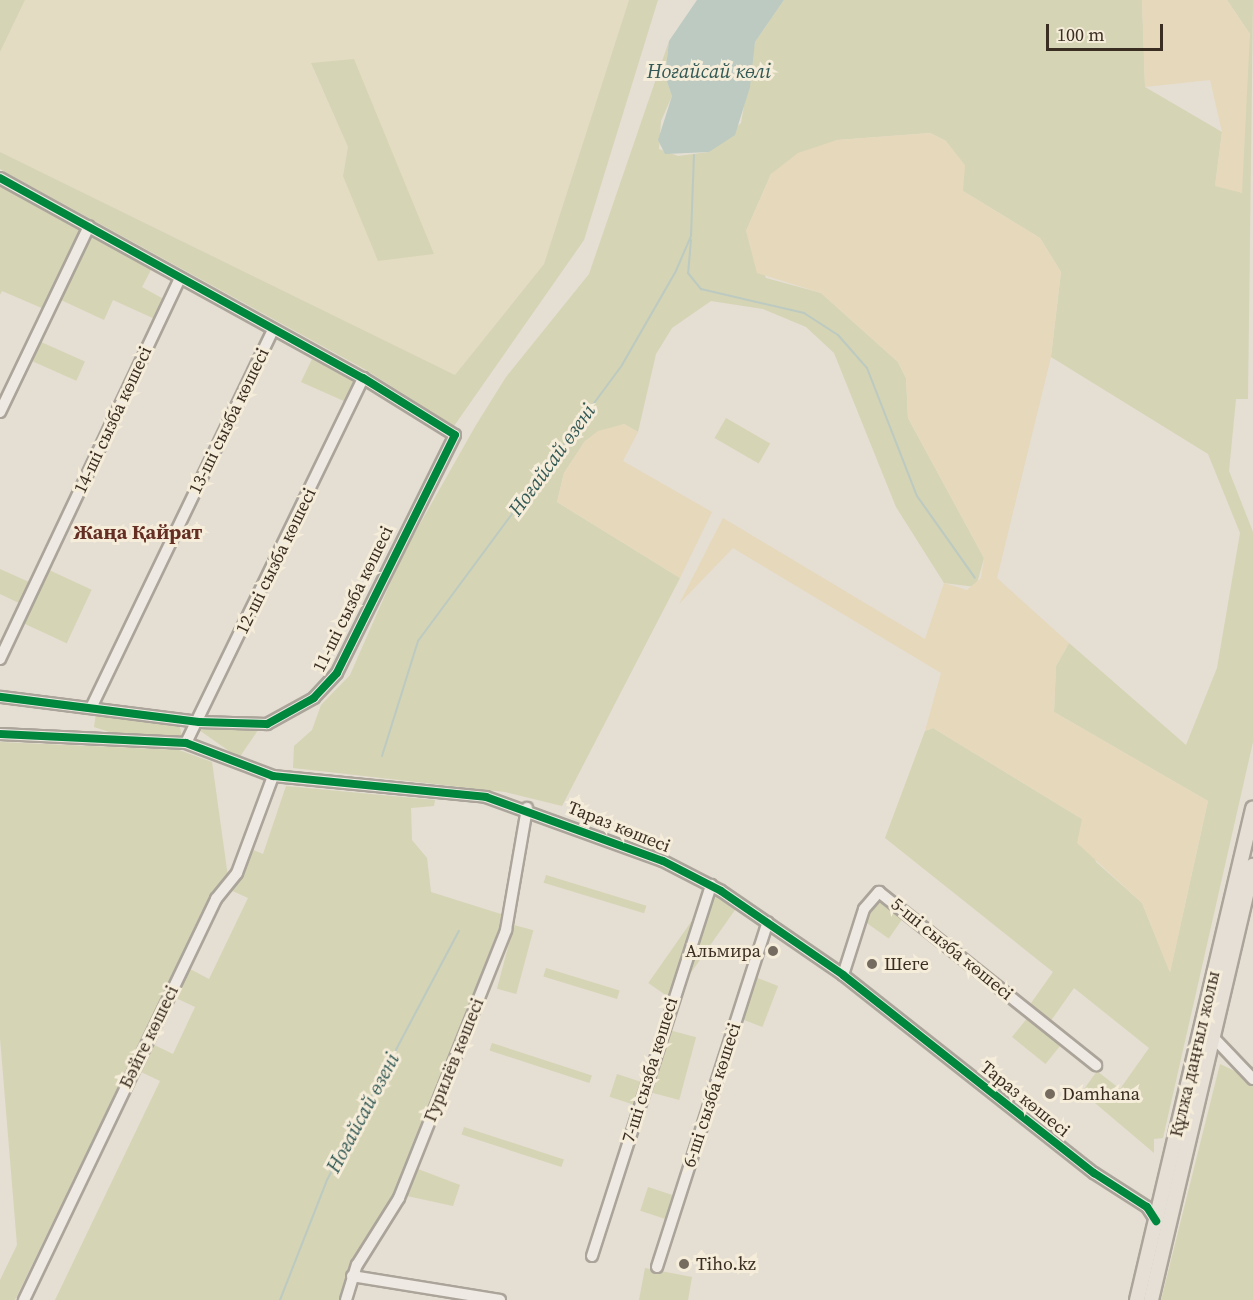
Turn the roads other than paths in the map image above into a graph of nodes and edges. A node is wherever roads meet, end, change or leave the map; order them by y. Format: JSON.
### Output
{"nodes":[{"id":1,"x":0,"y":178,"type":"edge"},
{"id":2,"x":89,"y":226,"type":"junction"},
{"id":3,"x":180,"y":278,"type":"junction"},
{"id":4,"x":273,"y":329,"type":"junction"},
{"id":5,"x":363,"y":378,"type":"junction"},
{"id":6,"x":0,"y":412,"type":"edge"},
{"id":7,"x":0,"y":658,"type":"edge"},
{"id":8,"x":0,"y":697,"type":"edge"},
{"id":9,"x":91,"y":708,"type":"junction"},
{"id":10,"x":199,"y":722,"type":"junction"},
{"id":11,"x":0,"y":734,"type":"edge"},
{"id":12,"x":186,"y":742,"type":"junction"},
{"id":13,"x":273,"y":776,"type":"junction"},
{"id":14,"x":527,"y":808,"type":"junction"},
{"id":15,"x":1253,"y":809,"type":"edge"},
{"id":16,"x":1253,"y":866,"type":"edge"},
{"id":17,"x":711,"y":885,"type":"junction"},
{"id":18,"x":768,"y":922,"type":"junction"},
{"id":19,"x":843,"y":975,"type":"junction"},
{"id":20,"x":1213,"y":1037,"type":"junction"},
{"id":21,"x":1096,"y":1065,"type":"dead end"},
{"id":22,"x":1253,"y":1078,"type":"edge"},
{"id":23,"x":1166,"y":1179,"type":"junction"},
{"id":24,"x":1130,"y":1197,"type":"junction"},
{"id":25,"x":1156,"y":1221,"type":"junction"},
{"id":26,"x":592,"y":1256,"type":"dead end"},
{"id":27,"x":657,"y":1267,"type":"dead end"},
{"id":28,"x":352,"y":1276,"type":"junction"},
{"id":29,"x":24,"y":1300,"type":"edge"},
{"id":30,"x":345,"y":1300,"type":"edge"},
{"id":31,"x":500,"y":1300,"type":"edge"},
{"id":32,"x":1137,"y":1300,"type":"edge"},
{"id":33,"x":1151,"y":1300,"type":"edge"}],
"edges":[{"from":1,"to":2,"type":"street"},
{"from":2,"to":3,"type":"street"},
{"from":2,"to":6,"type":"street"},
{"from":3,"to":4,"type":"street"},
{"from":3,"to":7,"type":"street","name":"14-ші сызба көшесі"},
{"from":4,"to":5,"type":"street"},
{"from":4,"to":9,"type":"street","name":"13-ші сызба көшесі"},
{"from":5,"to":10,"type":"street","name":"12-ші сызба көшесі"},
{"from":5,"to":10,"type":"street","name":"11-ші сызба көшесі"},
{"from":8,"to":9,"type":"street","name":"11-ші сызба көшесі"},
{"from":9,"to":10,"type":"street","name":"11-ші сызба көшесі"},
{"from":10,"to":12,"type":"street","name":"12-ші сызба көшесі"},
{"from":11,"to":12,"type":"street","name":"Тараз көшесі"},
{"from":12,"to":13,"type":"street","name":"Тараз көшесі"},
{"from":13,"to":14,"type":"street","name":"Тараз көшесі"},
{"from":13,"to":29,"type":"street","name":"Бәйге көшесі"},
{"from":14,"to":17,"type":"street","name":"Тараз көшесі"},
{"from":14,"to":28,"type":"street","name":"Гурилёв көшесі"},
{"from":15,"to":23,"type":"main road","name":"Құлжа даңғыл жолы"},
{"from":16,"to":20,"type":"main road","name":"Құлжа даңғыл жолы"},
{"from":17,"to":18,"type":"street","name":"Тараз көшесі"},
{"from":17,"to":26,"type":"street","name":"7-ші сызба көшесі"},
{"from":18,"to":19,"type":"street","name":"Тараз көшесі"},
{"from":18,"to":27,"type":"street","name":"6-ші сызба көшесі"},
{"from":19,"to":21,"type":"street","name":"5-ші сызба көшесі"},
{"from":19,"to":24,"type":"street","name":"Тараз көшесі"},
{"from":20,"to":22,"type":"street"},
{"from":20,"to":33,"type":"main road","name":"Құлжа даңғыл жолы"},
{"from":23,"to":24,"type":"street"},
{"from":23,"to":25,"type":"main road","name":"Құлжа даңғыл жолы"},
{"from":24,"to":25,"type":"street","name":"Тараз көшесі"},
{"from":25,"to":32,"type":"main road","name":"Құлжа даңғыл жолы"},
{"from":28,"to":30,"type":"street","name":"Гурилёв көшесі"},
{"from":28,"to":31,"type":"street"}]}
